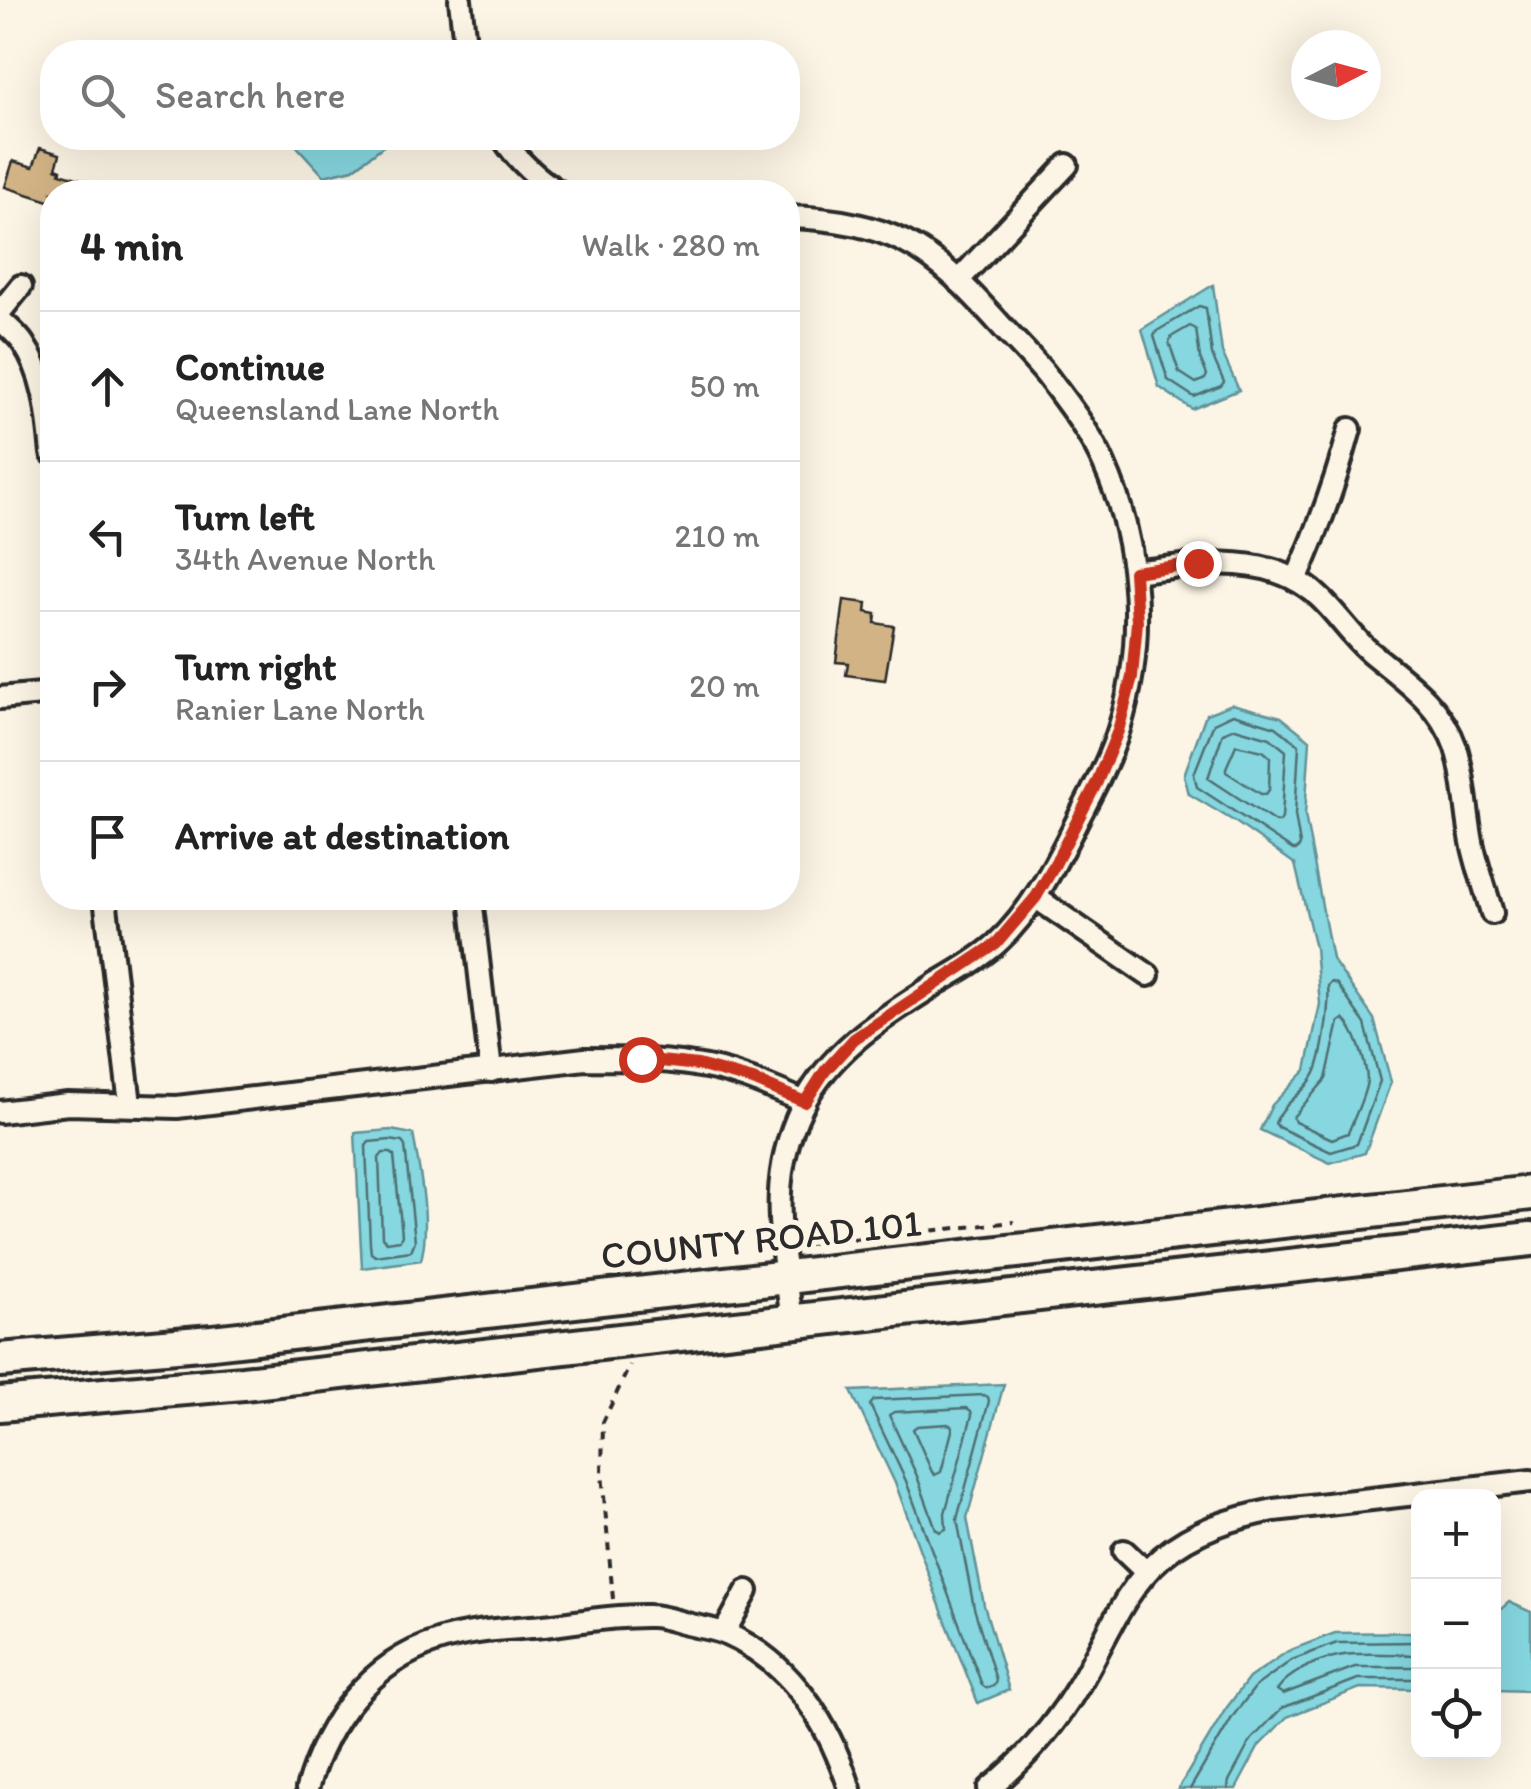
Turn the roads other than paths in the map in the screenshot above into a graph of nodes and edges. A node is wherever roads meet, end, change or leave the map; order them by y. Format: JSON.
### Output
{"nodes":[{"id":1,"x":460,"y":0,"type":"edge"},
{"id":2,"x":465,"y":40,"type":"edge"},
{"id":3,"x":511,"y":150,"type":"edge"},
{"id":4,"x":1067,"y":165,"type":"dead end"},
{"id":5,"x":539,"y":180,"type":"edge"},
{"id":6,"x":800,"y":217,"type":"edge"},
{"id":7,"x":958,"y":281,"type":"junction"},
{"id":8,"x":21,"y":286,"type":"dead end"},
{"id":9,"x":0,"y":316,"type":"edge"},
{"id":10,"x":40,"y":379,"type":"edge"},
{"id":11,"x":1350,"y":429,"type":"dead end"},
{"id":12,"x":1134,"y":572,"type":"junction"},
{"id":13,"x":1296,"y":580,"type":"junction"},
{"id":14,"x":40,"y":694,"type":"edge"},
{"id":15,"x":0,"y":698,"type":"edge"},
{"id":16,"x":1036,"y":897,"type":"junction"},
{"id":17,"x":106,"y":910,"type":"edge"},
{"id":18,"x":472,"y":910,"type":"edge"},
{"id":19,"x":1492,"y":914,"type":"dead end"},
{"id":20,"x":1148,"y":975,"type":"dead end"},
{"id":21,"x":490,"y":1071,"type":"junction"},
{"id":22,"x":805,"y":1102,"type":"junction"},
{"id":23,"x":130,"y":1104,"type":"junction"},
{"id":24,"x":0,"y":1112,"type":"edge"},
{"id":25,"x":1531,"y":1192,"type":"edge"},
{"id":26,"x":1531,"y":1239,"type":"edge"},
{"id":27,"x":787,"y":1276,"type":"junction"},
{"id":28,"x":792,"y":1322,"type":"junction"},
{"id":29,"x":0,"y":1360,"type":"edge"},
{"id":30,"x":0,"y":1404,"type":"edge"},
{"id":31,"x":1531,"y":1481,"type":"edge"},
{"id":32,"x":1124,"y":1551,"type":"dead end"},
{"id":33,"x":1146,"y":1572,"type":"junction"},
{"id":34,"x":747,"y":1591,"type":"dead end"},
{"id":35,"x":724,"y":1634,"type":"junction"},
{"id":36,"x":307,"y":1789,"type":"edge"},
{"id":37,"x":850,"y":1789,"type":"edge"},
{"id":38,"x":989,"y":1789,"type":"edge"}],
"edges":[{"from":1,"to":2,"type":"street"},
{"from":3,"to":5,"type":"street"},
{"from":4,"to":7,"type":"street"},
{"from":6,"to":7,"type":"street"},
{"from":7,"to":12,"type":"street"},
{"from":8,"to":9,"type":"street"},
{"from":9,"to":10,"type":"street"},
{"from":11,"to":13,"type":"street"},
{"from":12,"to":13,"type":"street"},
{"from":12,"to":16,"type":"street"},
{"from":13,"to":19,"type":"street"},
{"from":14,"to":15,"type":"street"},
{"from":16,"to":20,"type":"street"},
{"from":16,"to":22,"type":"street"},
{"from":17,"to":23,"type":"street"},
{"from":18,"to":21,"type":"street"},
{"from":21,"to":22,"type":"street"},
{"from":21,"to":23,"type":"street"},
{"from":22,"to":27,"type":"street"},
{"from":23,"to":24,"type":"street"},
{"from":25,"to":27,"type":"main road","name":"COUNTY ROAD 101"},
{"from":26,"to":28,"type":"main road"},
{"from":27,"to":28,"type":"street"},
{"from":27,"to":29,"type":"main road","name":"COUNTY ROAD 101"},
{"from":28,"to":30,"type":"main road"},
{"from":31,"to":33,"type":"street"},
{"from":32,"to":33,"type":"street"},
{"from":33,"to":38,"type":"street"},
{"from":34,"to":35,"type":"street"},
{"from":35,"to":36,"type":"street"},
{"from":35,"to":37,"type":"street"}]}
